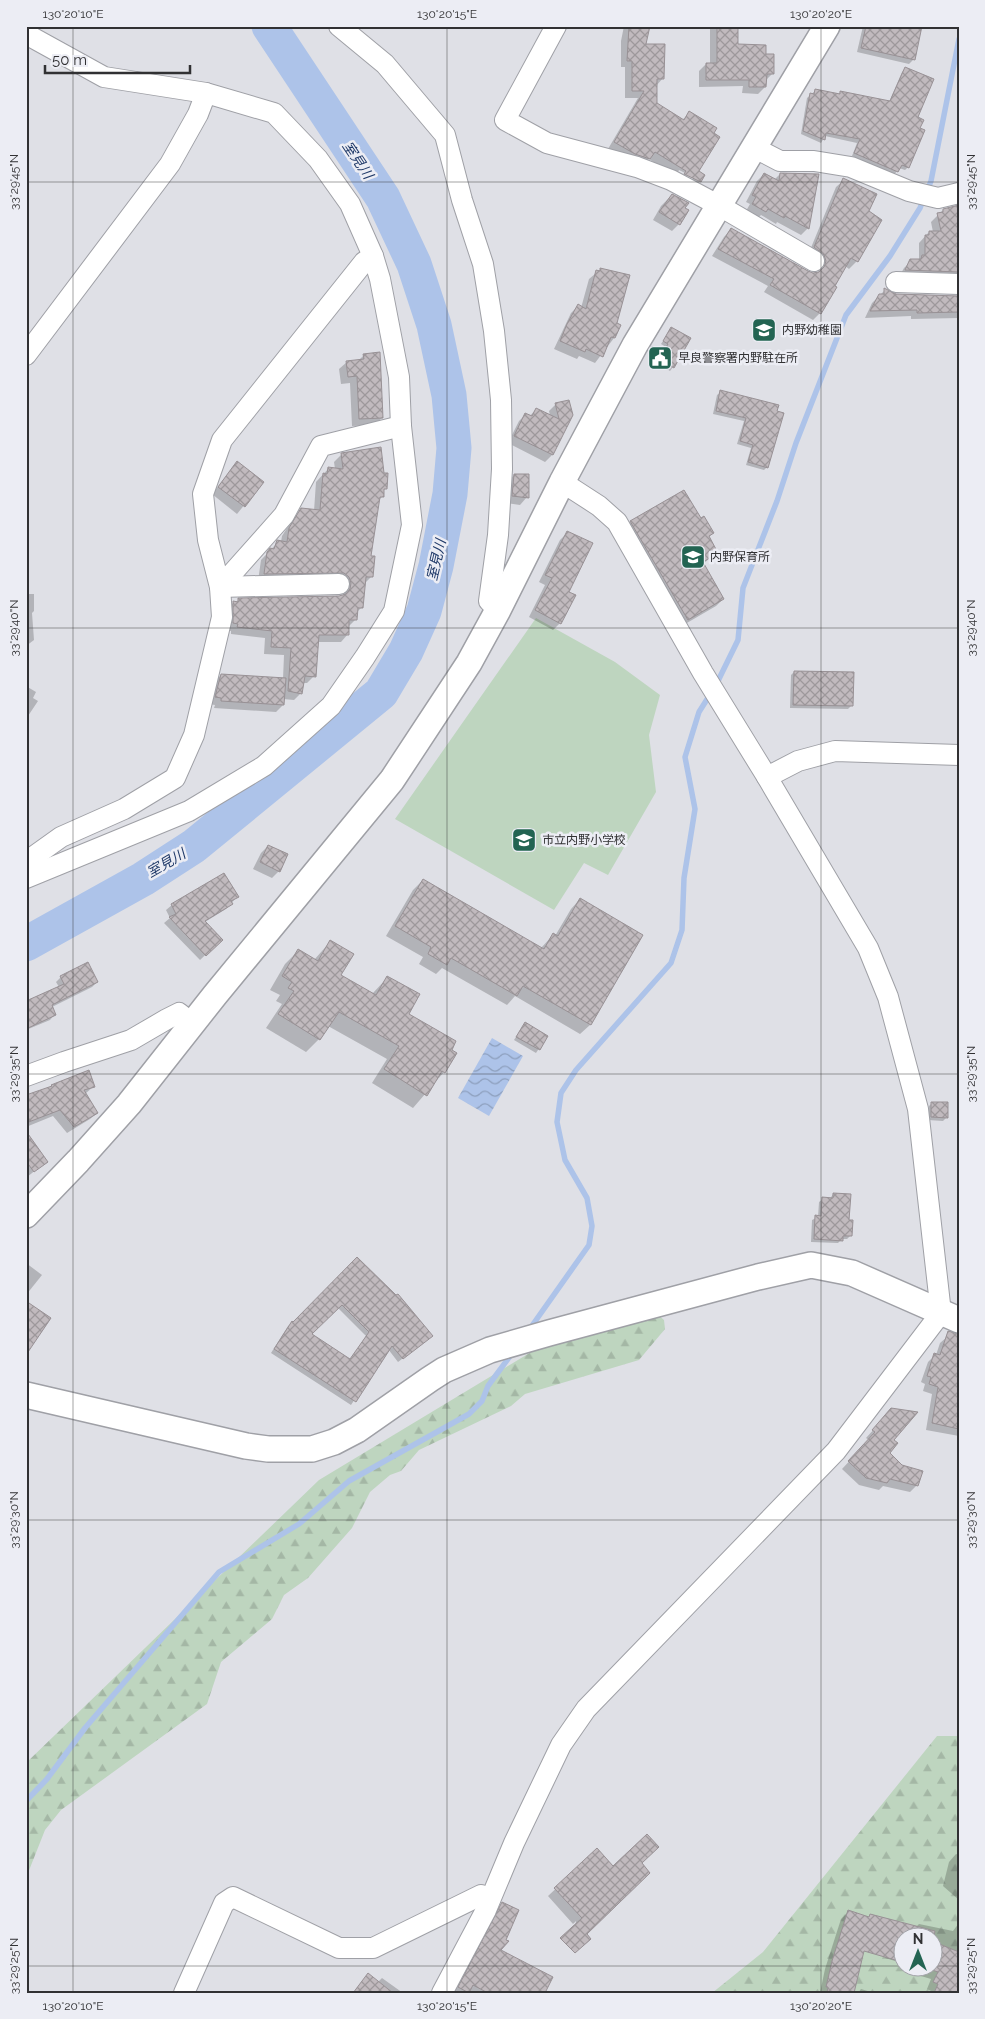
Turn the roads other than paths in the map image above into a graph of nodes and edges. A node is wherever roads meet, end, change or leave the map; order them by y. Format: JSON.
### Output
{"nodes":[{"id":1,"x":339,"y":26,"type":"edge"},
{"id":2,"x":556,"y":26,"type":"edge"},
{"id":3,"x":827,"y":26,"type":"edge"},
{"id":4,"x":26,"y":34,"type":"edge"},
{"id":5,"x":206,"y":93,"type":"junction"},
{"id":6,"x":753,"y":147,"type":"junction"},
{"id":7,"x":959,"y":193,"type":"edge"},
{"id":8,"x":718,"y":205,"type":"junction"},
{"id":9,"x":373,"y":256,"type":"junction"},
{"id":10,"x":814,"y":261,"type":"dead end"},
{"id":11,"x":896,"y":282,"type":"dead end"},
{"id":12,"x":959,"y":284,"type":"edge"},
{"id":13,"x":26,"y":354,"type":"edge"},
{"id":14,"x":401,"y":426,"type":"junction"},
{"id":15,"x":562,"y":482,"type":"junction"},
{"id":16,"x":339,"y":584,"type":"dead end"},
{"id":17,"x":220,"y":587,"type":"junction"},
{"id":18,"x":498,"y":610,"type":"junction"},
{"id":19,"x":959,"y":755,"type":"edge"},
{"id":20,"x":767,"y":777,"type":"junction"},
{"id":21,"x":26,"y":862,"type":"edge"},
{"id":22,"x":26,"y":878,"type":"edge"},
{"id":23,"x":193,"y":1024,"type":"junction"},
{"id":24,"x":26,"y":1076,"type":"edge"},
{"id":25,"x":26,"y":1215,"type":"edge"},
{"id":26,"x":950,"y":1316,"type":"edge"},
{"id":27,"x":26,"y":1395,"type":"edge"},
{"id":28,"x":490,"y":1899,"type":"junction"},
{"id":29,"x":184,"y":1993,"type":"edge"},
{"id":30,"x":442,"y":1993,"type":"edge"}],
"edges":[{"from":1,"to":18,"type":"street"},
{"from":2,"to":8,"type":"street"},
{"from":3,"to":6,"type":"street"},
{"from":4,"to":5,"type":"street"},
{"from":5,"to":9,"type":"street"},
{"from":5,"to":13,"type":"street"},
{"from":6,"to":7,"type":"street"},
{"from":6,"to":8,"type":"street"},
{"from":8,"to":10,"type":"street"},
{"from":8,"to":15,"type":"street"},
{"from":9,"to":14,"type":"street"},
{"from":9,"to":17,"type":"street"},
{"from":11,"to":12,"type":"street"},
{"from":14,"to":17,"type":"street"},
{"from":14,"to":22,"type":"street"},
{"from":15,"to":18,"type":"street"},
{"from":15,"to":20,"type":"street"},
{"from":16,"to":17,"type":"street"},
{"from":17,"to":21,"type":"street"},
{"from":18,"to":23,"type":"street"},
{"from":19,"to":20,"type":"street"},
{"from":20,"to":26,"type":"street"},
{"from":23,"to":24,"type":"street"},
{"from":23,"to":25,"type":"street"},
{"from":26,"to":27,"type":"street"},
{"from":26,"to":28,"type":"street"},
{"from":28,"to":29,"type":"street"},
{"from":28,"to":30,"type":"street"}]}
